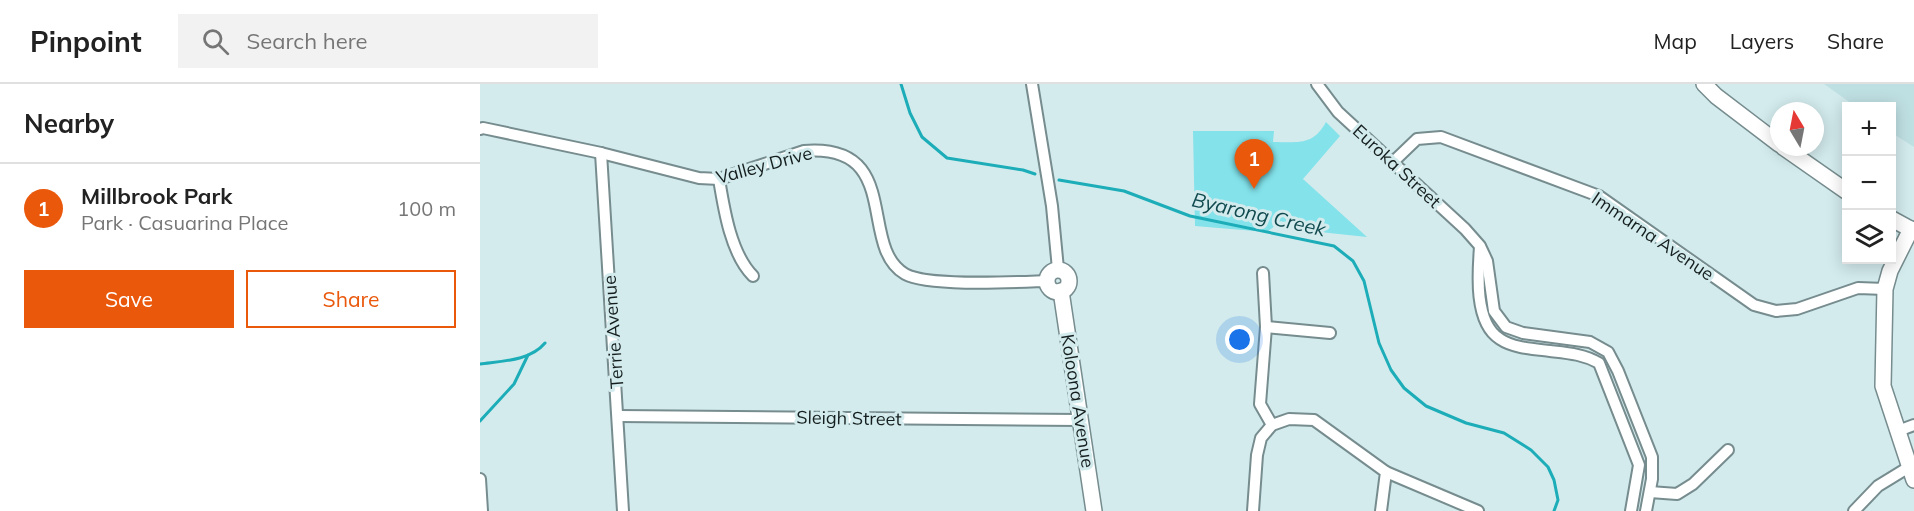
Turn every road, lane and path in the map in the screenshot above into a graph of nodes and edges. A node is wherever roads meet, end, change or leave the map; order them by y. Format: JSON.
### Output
{"nodes":[{"id":1,"x":1032,"y":84,"type":"edge"},
{"id":2,"x":1317,"y":84,"type":"edge"},
{"id":3,"x":1704,"y":84,"type":"edge"},
{"id":4,"x":480,"y":129,"type":"edge"},
{"id":5,"x":1770,"y":138,"type":"edge"},
{"id":6,"x":601,"y":153,"type":"junction"},
{"id":7,"x":1795,"y":156,"type":"edge"},
{"id":8,"x":1393,"y":162,"type":"junction"},
{"id":9,"x":719,"y":179,"type":"junction"},
{"id":10,"x":1842,"y":188,"type":"edge"},
{"id":11,"x":1896,"y":221,"type":"edge"},
{"id":12,"x":1913,"y":230,"type":"edge"},
{"id":13,"x":1480,"y":246,"type":"junction"},
{"id":14,"x":1058,"y":269,"type":"junction"},
{"id":15,"x":1263,"y":273,"type":"dead end"},
{"id":16,"x":753,"y":276,"type":"dead end"},
{"id":17,"x":1046,"y":281,"type":"junction"},
{"id":18,"x":1885,"y":289,"type":"junction"},
{"id":19,"x":1061,"y":291,"type":"junction"},
{"id":20,"x":1266,"y":327,"type":"junction"},
{"id":21,"x":1330,"y":333,"type":"dead end"},
{"id":22,"x":618,"y":416,"type":"junction"},
{"id":23,"x":1080,"y":420,"type":"junction"},
{"id":24,"x":1272,"y":425,"type":"junction"},
{"id":25,"x":1914,"y":425,"type":"edge"},
{"id":26,"x":1898,"y":431,"type":"junction"},
{"id":27,"x":1728,"y":450,"type":"dead end"},
{"id":28,"x":1386,"y":472,"type":"junction"},
{"id":29,"x":1912,"y":473,"type":"edge"},
{"id":30,"x":480,"y":479,"type":"edge"},
{"id":31,"x":1650,"y":492,"type":"junction"},
{"id":32,"x":481,"y":506,"type":"edge"},
{"id":33,"x":1451,"y":506,"type":"edge"},
{"id":34,"x":623,"y":511,"type":"edge"},
{"id":35,"x":1094,"y":511,"type":"edge"},
{"id":36,"x":1253,"y":511,"type":"edge"},
{"id":37,"x":1381,"y":511,"type":"edge"},
{"id":38,"x":1478,"y":511,"type":"edge"},
{"id":39,"x":1631,"y":511,"type":"edge"},
{"id":40,"x":1646,"y":511,"type":"edge"},
{"id":41,"x":1854,"y":511,"type":"edge"}],
"edges":[{"from":1,"to":14,"type":"street"},
{"from":2,"to":8,"type":"street","name":"Euroka Street"},
{"from":3,"to":5,"type":"street"},
{"from":4,"to":6,"type":"street","name":"Valley Drive"},
{"from":6,"to":9,"type":"street","name":"Valley Drive"},
{"from":6,"to":22,"type":"street","name":"Terrie Avenue"},
{"from":7,"to":10,"type":"street"},
{"from":8,"to":13,"type":"street","name":"Euroka Street"},
{"from":8,"to":18,"type":"street","name":"Immarna Avenue"},
{"from":9,"to":16,"type":"street"},
{"from":9,"to":17,"type":"street","name":"Valley Drive"},
{"from":11,"to":12,"type":"street"},
{"from":12,"to":18,"type":"street"},
{"from":13,"to":31,"type":"street","name":"Euroka Street"},
{"from":13,"to":39,"type":"street"},
{"from":14,"to":17,"type":"street"},
{"from":14,"to":19,"type":"street"},
{"from":15,"to":20,"type":"street"},
{"from":17,"to":19,"type":"street"},
{"from":18,"to":26,"type":"street"},
{"from":19,"to":23,"type":"street","name":"Koloona Avenue"},
{"from":20,"to":21,"type":"street"},
{"from":20,"to":24,"type":"street"},
{"from":22,"to":23,"type":"street","name":"Sleigh Street"},
{"from":22,"to":34,"type":"street","name":"Terrie Avenue"},
{"from":23,"to":35,"type":"street","name":"Koloona Avenue"},
{"from":24,"to":28,"type":"street"},
{"from":24,"to":36,"type":"street"},
{"from":25,"to":26,"type":"street"},
{"from":26,"to":29,"type":"street"},
{"from":27,"to":31,"type":"street"},
{"from":28,"to":33,"type":"street"},
{"from":28,"to":37,"type":"street"},
{"from":29,"to":41,"type":"street"},
{"from":30,"to":32,"type":"street"},
{"from":31,"to":40,"type":"street","name":"Euroka Street"},
{"from":33,"to":38,"type":"street"}]}
